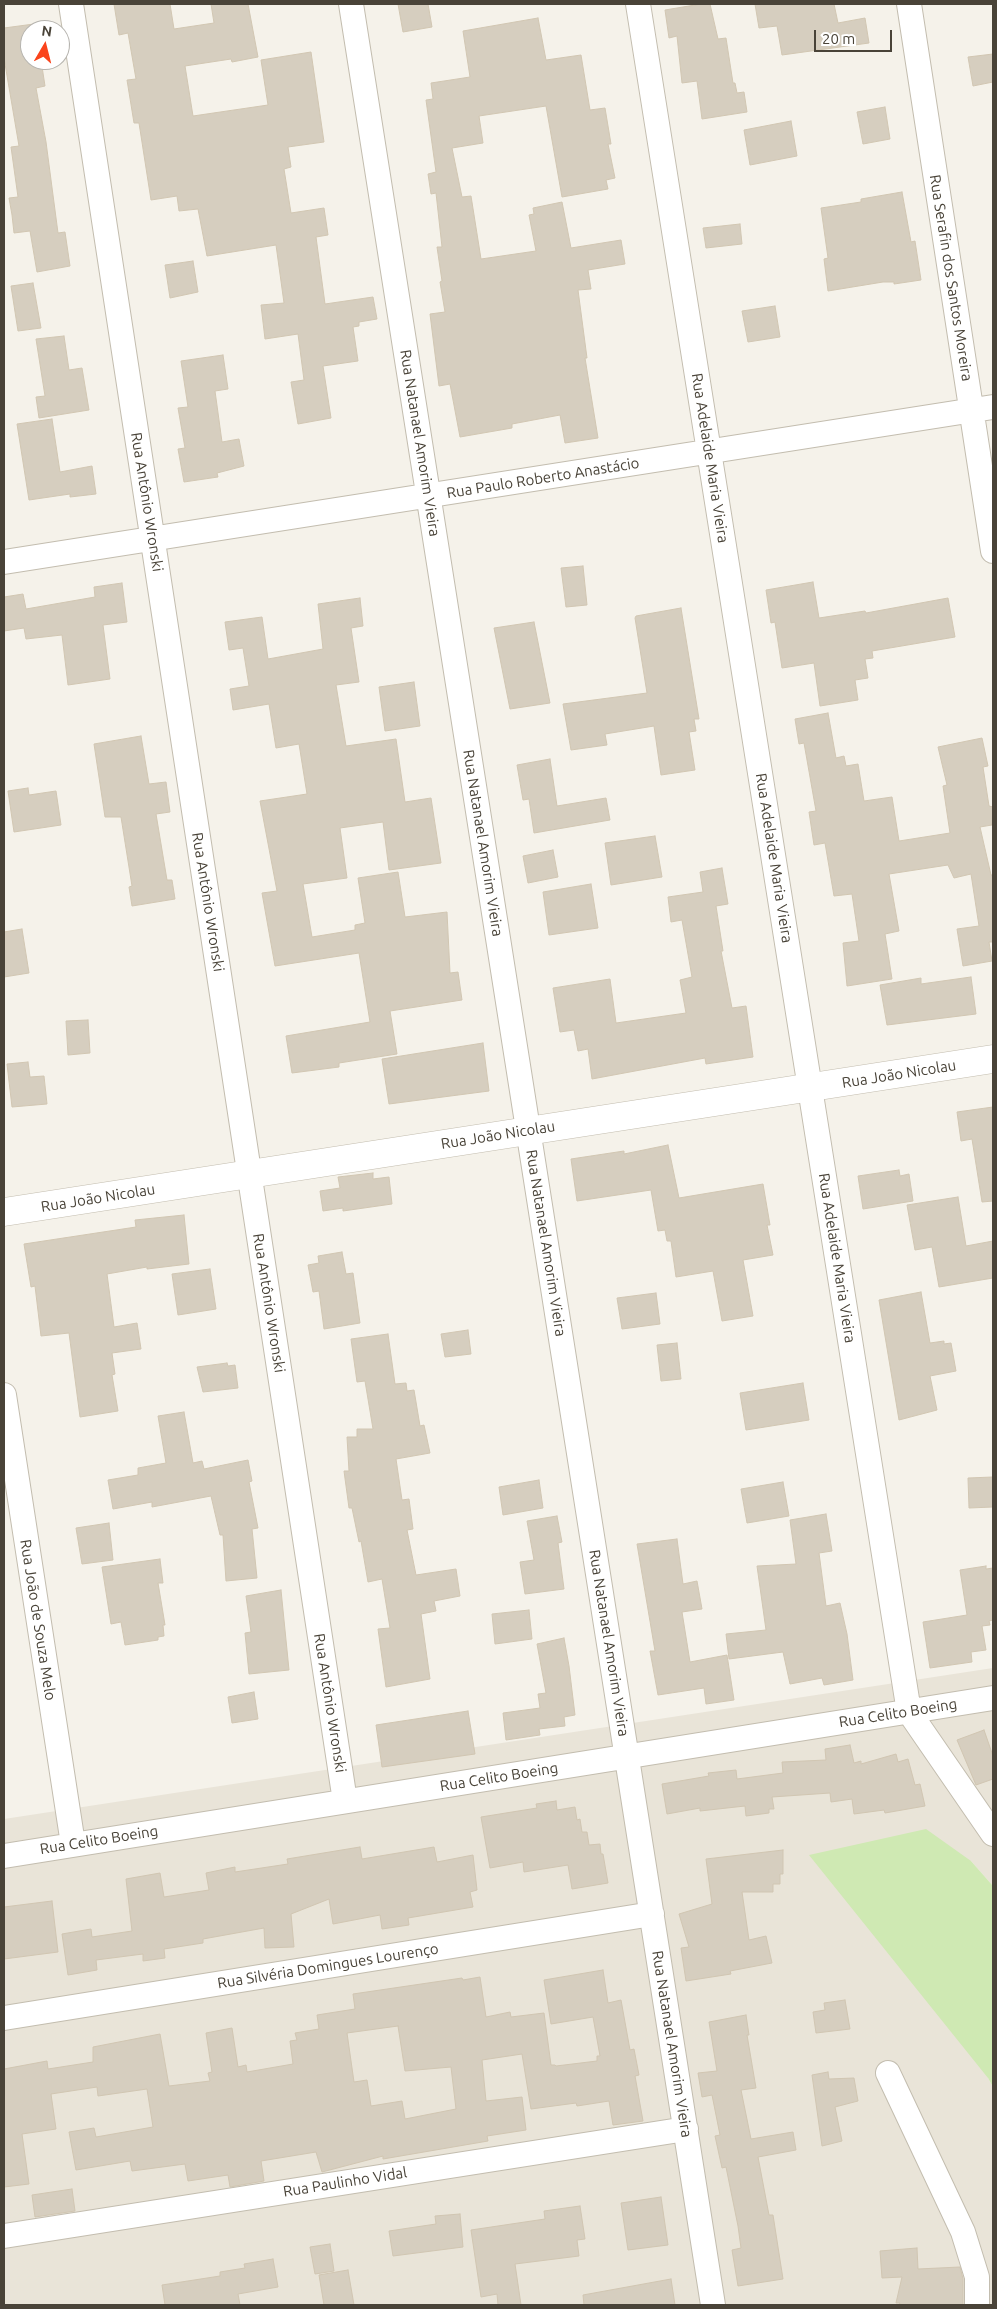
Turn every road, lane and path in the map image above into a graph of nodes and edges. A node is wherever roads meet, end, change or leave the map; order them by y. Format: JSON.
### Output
{"nodes":[{"id":1,"x":71,"y":4,"type":"edge"},
{"id":2,"x":351,"y":4,"type":"edge"},
{"id":3,"x":638,"y":4,"type":"edge"},
{"id":4,"x":909,"y":4,"type":"edge"},
{"id":5,"x":982,"y":409,"type":"edge"},
{"id":6,"x":709,"y":452,"type":"junction"},
{"id":7,"x":428,"y":496,"type":"junction"},
{"id":8,"x":152,"y":539,"type":"junction"},
{"id":9,"x":993,"y":551,"type":"edge"},
{"id":10,"x":4,"y":562,"type":"edge"},
{"id":11,"x":993,"y":1059,"type":"edge"},
{"id":12,"x":810,"y":1087,"type":"junction"},
{"id":13,"x":528,"y":1131,"type":"junction"},
{"id":14,"x":249,"y":1174,"type":"junction"},
{"id":15,"x":4,"y":1212,"type":"edge"},
{"id":16,"x":4,"y":1395,"type":"edge"},
{"id":17,"x":993,"y":1698,"type":"edge"},
{"id":18,"x":909,"y":1712,"type":"junction"},
{"id":19,"x":627,"y":1757,"type":"junction"},
{"id":20,"x":345,"y":1801,"type":"junction"},
{"id":21,"x":993,"y":1834,"type":"edge"},
{"id":22,"x":73,"y":1844,"type":"junction"},
{"id":23,"x":4,"y":1856,"type":"edge"},
{"id":24,"x":652,"y":1914,"type":"junction"},
{"id":25,"x":4,"y":2018,"type":"edge"},
{"id":26,"x":888,"y":2073,"type":"dead end"},
{"id":27,"x":686,"y":2129,"type":"junction"},
{"id":28,"x":4,"y":2236,"type":"edge"},
{"id":29,"x":713,"y":2305,"type":"edge"},
{"id":30,"x":978,"y":2305,"type":"edge"}],
"edges":[{"from":1,"to":8,"type":"street","name":"Rua Antônio Wronski"},
{"from":2,"to":7,"type":"street","name":"Rua Natanael Amorim Vieira"},
{"from":3,"to":6,"type":"street","name":"Rua Adelaide Maria Vieira"},
{"from":4,"to":5,"type":"street","name":"Rua Serafin dos Santos Moreira"},
{"from":5,"to":6,"type":"street","name":"Rua Paulo Roberto Anastácio"},
{"from":5,"to":9,"type":"street","name":"Rua Serafin dos Santos Moreira"},
{"from":6,"to":7,"type":"street","name":"Rua Paulo Roberto Anastácio"},
{"from":6,"to":12,"type":"street","name":"Rua Adelaide Maria Vieira"},
{"from":7,"to":8,"type":"street","name":"Rua Paulo Roberto Anastácio"},
{"from":7,"to":13,"type":"street","name":"Rua Natanael Amorim Vieira"},
{"from":8,"to":10,"type":"street","name":"Rua Paulo Roberto Anastácio"},
{"from":8,"to":14,"type":"street","name":"Rua Antônio Wronski"},
{"from":11,"to":12,"type":"street","name":"Rua João Nicolau"},
{"from":12,"to":13,"type":"street","name":"Rua João Nicolau"},
{"from":12,"to":18,"type":"street","name":"Rua Adelaide Maria Vieira"},
{"from":13,"to":14,"type":"street","name":"Rua João Nicolau"},
{"from":13,"to":19,"type":"street","name":"Rua Natanael Amorim Vieira"},
{"from":14,"to":15,"type":"street","name":"Rua João Nicolau"},
{"from":14,"to":20,"type":"street","name":"Rua Antônio Wronski"},
{"from":16,"to":22,"type":"street","name":"Rua João de Souza Melo"},
{"from":17,"to":18,"type":"street","name":"Rua Celito Boeing"},
{"from":18,"to":19,"type":"street","name":"Rua Celito Boeing"},
{"from":18,"to":21,"type":"street"},
{"from":19,"to":20,"type":"street","name":"Rua Celito Boeing"},
{"from":19,"to":24,"type":"street","name":"Rua Natanael Amorim Vieira"},
{"from":20,"to":22,"type":"street","name":"Rua Celito Boeing"},
{"from":22,"to":23,"type":"street","name":"Rua Celito Boeing"},
{"from":24,"to":25,"type":"street","name":"Rua Silvéria Domingues Lourenço"},
{"from":24,"to":27,"type":"street","name":"Rua Natanael Amorim Vieira"},
{"from":26,"to":30,"type":"street"},
{"from":27,"to":28,"type":"street","name":"Rua Paulinho Vidal"},
{"from":27,"to":29,"type":"street","name":"Rua Natanael Amorim Vieira"}]}
